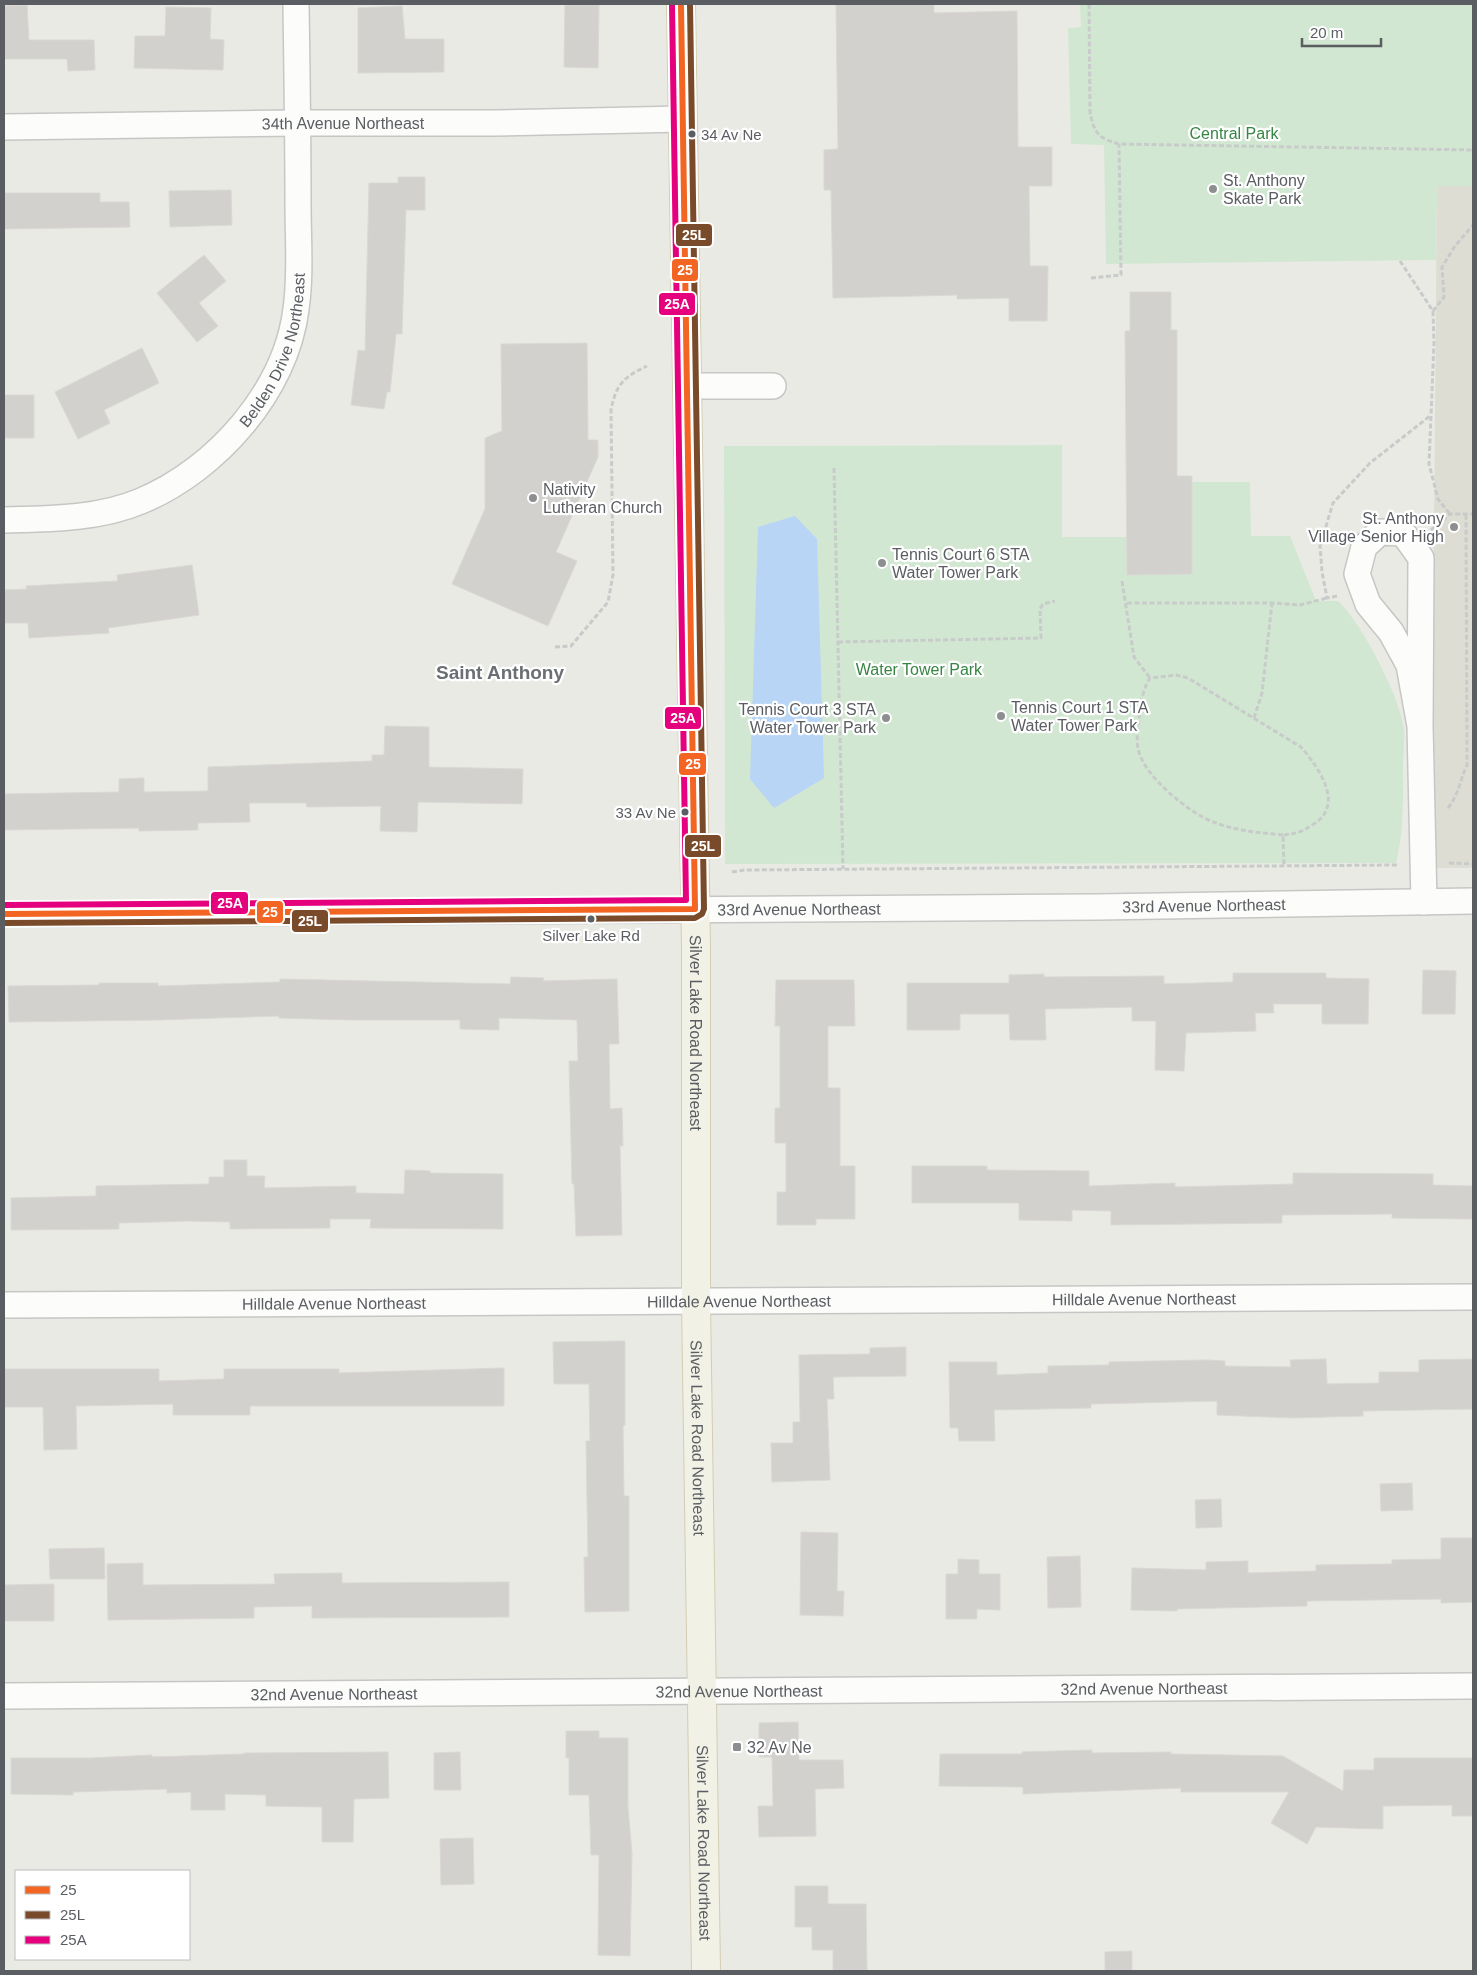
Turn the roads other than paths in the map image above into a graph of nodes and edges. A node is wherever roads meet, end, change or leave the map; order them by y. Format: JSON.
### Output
{"nodes":[{"id":1,"x":296,"y":4,"type":"edge"},
{"id":2,"x":681,"y":4,"type":"edge"},
{"id":3,"x":682,"y":119,"type":"junction"},
{"id":4,"x":298,"y":123,"type":"junction"},
{"id":5,"x":4,"y":127,"type":"edge"},
{"id":6,"x":688,"y":386,"type":"junction"},
{"id":7,"x":773,"y":386,"type":"dead end"},
{"id":8,"x":4,"y":520,"type":"edge"},
{"id":9,"x":1420,"y":726,"type":"junction"},
{"id":10,"x":1473,"y":900,"type":"edge"},
{"id":11,"x":1424,"y":902,"type":"junction"},
{"id":12,"x":695,"y":909,"type":"junction"},
{"id":13,"x":4,"y":914,"type":"edge"},
{"id":14,"x":1473,"y":1297,"type":"edge"},
{"id":15,"x":696,"y":1301,"type":"junction"},
{"id":16,"x":4,"y":1305,"type":"edge"},
{"id":17,"x":1473,"y":1686,"type":"edge"},
{"id":18,"x":702,"y":1691,"type":"junction"},
{"id":19,"x":4,"y":1696,"type":"edge"},
{"id":20,"x":706,"y":1971,"type":"edge"}],
"edges":[{"from":1,"to":4,"type":"street","name":"Belden Drive Northeast"},
{"from":2,"to":3,"type":"main road","name":"Silver Lake Road Northeast"},
{"from":3,"to":4,"type":"street","name":"34th Avenue Northeast"},
{"from":3,"to":6,"type":"main road","name":"Silver Lake Road Northeast"},
{"from":4,"to":5,"type":"street","name":"34th Avenue Northeast"},
{"from":4,"to":8,"type":"street","name":"Belden Drive Northeast"},
{"from":6,"to":7,"type":"street"},
{"from":6,"to":12,"type":"main road","name":"Silver Lake Road Northeast"},
{"from":9,"to":9,"type":"street"},
{"from":9,"to":11,"type":"street"},
{"from":10,"to":11,"type":"street","name":"33rd Avenue Northeast"},
{"from":11,"to":12,"type":"street","name":"33rd Avenue Northeast"},
{"from":12,"to":13,"type":"street","name":"33rd Avenue Northeast"},
{"from":12,"to":15,"type":"main road","name":"Silver Lake Road Northeast"},
{"from":14,"to":15,"type":"street","name":"Hilldale Avenue Northeast"},
{"from":15,"to":16,"type":"street","name":"Hilldale Avenue Northeast"},
{"from":15,"to":18,"type":"main road","name":"Silver Lake Road Northeast"},
{"from":17,"to":18,"type":"street","name":"32nd Avenue Northeast"},
{"from":18,"to":19,"type":"street","name":"32nd Avenue Northeast"},
{"from":18,"to":20,"type":"main road","name":"Silver Lake Road Northeast"}]}
